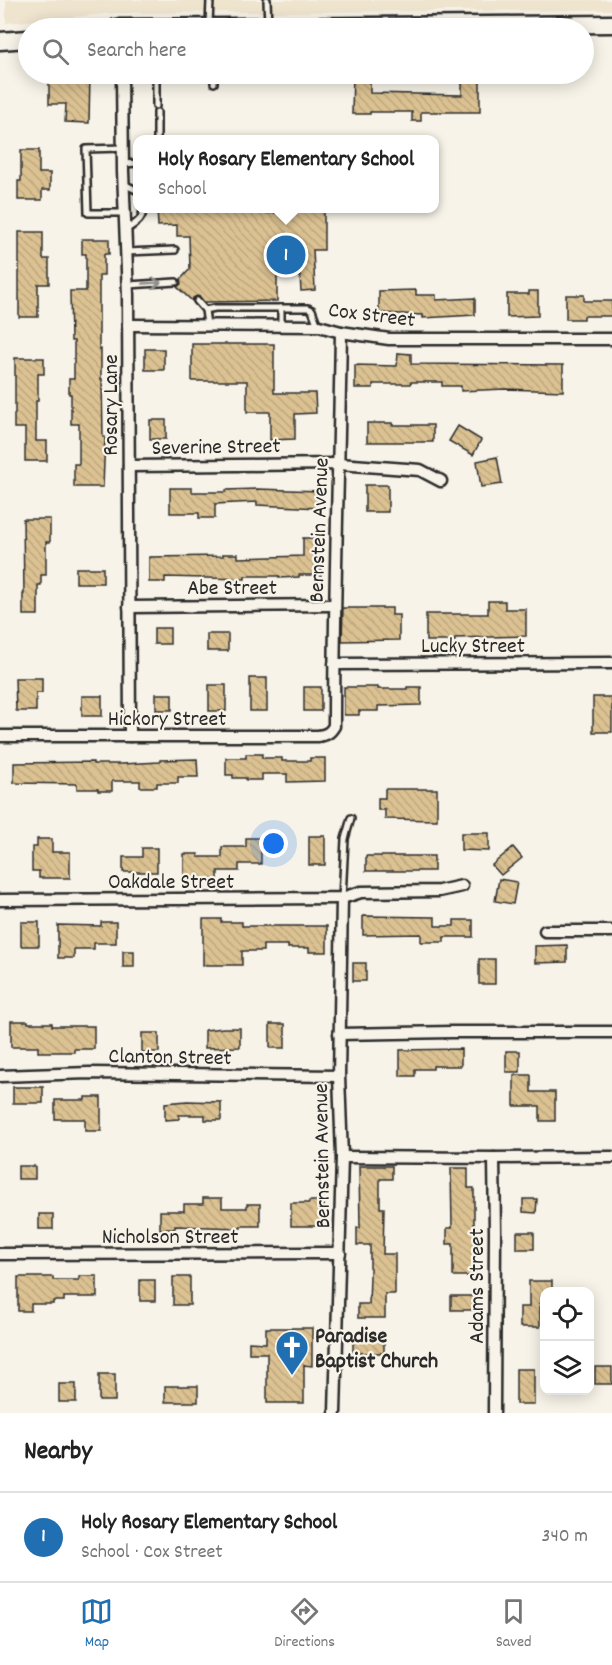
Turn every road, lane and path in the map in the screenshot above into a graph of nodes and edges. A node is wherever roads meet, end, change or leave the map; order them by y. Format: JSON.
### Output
{"nodes":[{"id":1,"x":210,"y":0,"type":"edge"},
{"id":2,"x":267,"y":0,"type":"edge"},
{"id":3,"x":209,"y":18,"type":"edge"},
{"id":4,"x":268,"y":18,"type":"edge"},
{"id":5,"x":594,"y":24,"type":"edge"},
{"id":6,"x":612,"y":24,"type":"edge"},
{"id":7,"x":18,"y":40,"type":"edge"},
{"id":8,"x":0,"y":41,"type":"edge"},
{"id":9,"x":122,"y":84,"type":"edge"},
{"id":10,"x":156,"y":84,"type":"edge"},
{"id":11,"x":156,"y":105,"type":"dead end"},
{"id":12,"x":157,"y":112,"type":"dead end"},
{"id":13,"x":157,"y":135,"type":"edge"},
{"id":14,"x":123,"y":148,"type":"junction"},
{"id":15,"x":133,"y":163,"type":"edge"},
{"id":16,"x":123,"y":164,"type":"junction"},
{"id":17,"x":124,"y":184,"type":"junction"},
{"id":18,"x":133,"y":188,"type":"edge"},
{"id":19,"x":125,"y":213,"type":"junction"},
{"id":20,"x":143,"y":213,"type":"edge"},
{"id":21,"x":126,"y":230,"type":"junction"},
{"id":22,"x":175,"y":250,"type":"dead end"},
{"id":23,"x":126,"y":252,"type":"junction"},
{"id":24,"x":176,"y":282,"type":"dead end"},
{"id":25,"x":128,"y":285,"type":"junction"},
{"id":26,"x":197,"y":301,"type":"dead end"},
{"id":27,"x":281,"y":308,"type":"junction"},
{"id":28,"x":205,"y":310,"type":"junction"},
{"id":29,"x":128,"y":325,"type":"junction"},
{"id":30,"x":207,"y":325,"type":"junction"},
{"id":31,"x":281,"y":325,"type":"junction"},
{"id":32,"x":319,"y":326,"type":"junction"},
{"id":33,"x":341,"y":332,"type":"junction"},
{"id":34,"x":612,"y":339,"type":"edge"},
{"id":35,"x":339,"y":464,"type":"junction"},
{"id":36,"x":129,"y":466,"type":"junction"},
{"id":37,"x":441,"y":481,"type":"dead end"},
{"id":38,"x":334,"y":605,"type":"junction"},
{"id":39,"x":129,"y":607,"type":"junction"},
{"id":40,"x":612,"y":663,"type":"edge"},
{"id":41,"x":334,"y":664,"type":"junction"},
{"id":42,"x":332,"y":730,"type":"joint"},
{"id":43,"x":0,"y":736,"type":"edge"},
{"id":44,"x":130,"y":736,"type":"junction"},
{"id":45,"x":351,"y":818,"type":"dead end"},
{"id":46,"x":462,"y":886,"type":"dead end"},
{"id":47,"x":342,"y":898,"type":"junction"},
{"id":48,"x":0,"y":900,"type":"edge"},
{"id":49,"x":612,"y":931,"type":"edge"},
{"id":50,"x":545,"y":932,"type":"dead end"},
{"id":51,"x":612,"y":1032,"type":"edge"},
{"id":52,"x":339,"y":1034,"type":"junction"},
{"id":53,"x":0,"y":1076,"type":"edge"},
{"id":54,"x":339,"y":1076,"type":"junction"},
{"id":55,"x":342,"y":1157,"type":"junction"},
{"id":56,"x":612,"y":1157,"type":"edge"},
{"id":57,"x":494,"y":1158,"type":"junction"},
{"id":58,"x":340,"y":1253,"type":"junction"},
{"id":59,"x":0,"y":1254,"type":"edge"},
{"id":60,"x":335,"y":1413,"type":"edge"},
{"id":61,"x":494,"y":1413,"type":"edge"}],
"edges":[{"from":1,"to":3,"type":"lane"},
{"from":2,"to":4,"type":"lane"},
{"from":5,"to":6,"type":"street"},
{"from":7,"to":8,"type":"street"},
{"from":9,"to":14,"type":"street","name":"Rosary Lane"},
{"from":10,"to":11,"type":"lane"},
{"from":12,"to":13,"type":"lane"},
{"from":14,"to":16,"type":"street","name":"Rosary Lane"},
{"from":14,"to":19,"type":"lane"},
{"from":15,"to":16,"type":"lane"},
{"from":16,"to":17,"type":"street","name":"Rosary Lane"},
{"from":17,"to":18,"type":"lane"},
{"from":17,"to":19,"type":"street","name":"Rosary Lane"},
{"from":19,"to":21,"type":"street","name":"Rosary Lane"},
{"from":20,"to":21,"type":"lane"},
{"from":21,"to":23,"type":"street","name":"Rosary Lane"},
{"from":22,"to":23,"type":"lane"},
{"from":23,"to":25,"type":"street","name":"Rosary Lane"},
{"from":25,"to":24,"type":"lane","one_way":true},
{"from":25,"to":29,"type":"street","name":"Rosary Lane"},
{"from":26,"to":28,"type":"lane"},
{"from":27,"to":28,"type":"lane"},
{"from":27,"to":31,"type":"lane"},
{"from":27,"to":32,"type":"lane"},
{"from":28,"to":30,"type":"lane"},
{"from":29,"to":30,"type":"street","name":"Cox Street"},
{"from":29,"to":36,"type":"street","name":"Rosary Lane"},
{"from":30,"to":31,"type":"street","name":"Cox Street"},
{"from":31,"to":32,"type":"street","name":"Cox Street"},
{"from":32,"to":33,"type":"street","name":"Cox Street"},
{"from":33,"to":34,"type":"street","name":"Cox Street"},
{"from":33,"to":35,"type":"street","name":"Bernstein Avenue"},
{"from":35,"to":36,"type":"street","name":"Severine Street"},
{"from":35,"to":37,"type":"street","name":"Severine Street"},
{"from":35,"to":38,"type":"street","name":"Bernstein Avenue"},
{"from":36,"to":39,"type":"street","name":"Rosary Lane"},
{"from":38,"to":39,"type":"street","name":"Abe Street"},
{"from":38,"to":41,"type":"street","name":"Bernstein Avenue"},
{"from":39,"to":44,"type":"street","name":"Rosary Lane"},
{"from":40,"to":41,"type":"street","name":"Lucky Street"},
{"from":41,"to":42,"type":"street","name":"Bernstein Avenue"},
{"from":42,"to":44,"type":"street","name":"Hickory Street"},
{"from":43,"to":44,"type":"street","name":"Hickory Street"},
{"from":45,"to":47,"type":"lane"},
{"from":46,"to":47,"type":"street","name":"Oakdale Street"},
{"from":47,"to":48,"type":"street","name":"Oakdale Street"},
{"from":47,"to":52,"type":"street","name":"Bernstein Avenue"},
{"from":49,"to":50,"type":"street"},
{"from":51,"to":52,"type":"street"},
{"from":52,"to":54,"type":"street","name":"Bernstein Avenue"},
{"from":53,"to":54,"type":"street","name":"Clanton Street"},
{"from":54,"to":55,"type":"street","name":"Bernstein Avenue"},
{"from":55,"to":57,"type":"street"},
{"from":55,"to":58,"type":"street","name":"Bernstein Avenue"},
{"from":56,"to":57,"type":"street"},
{"from":57,"to":61,"type":"street","name":"Adams Street"},
{"from":58,"to":59,"type":"street","name":"Nicholson Street"},
{"from":58,"to":60,"type":"street","name":"Bernstein Avenue"}]}
